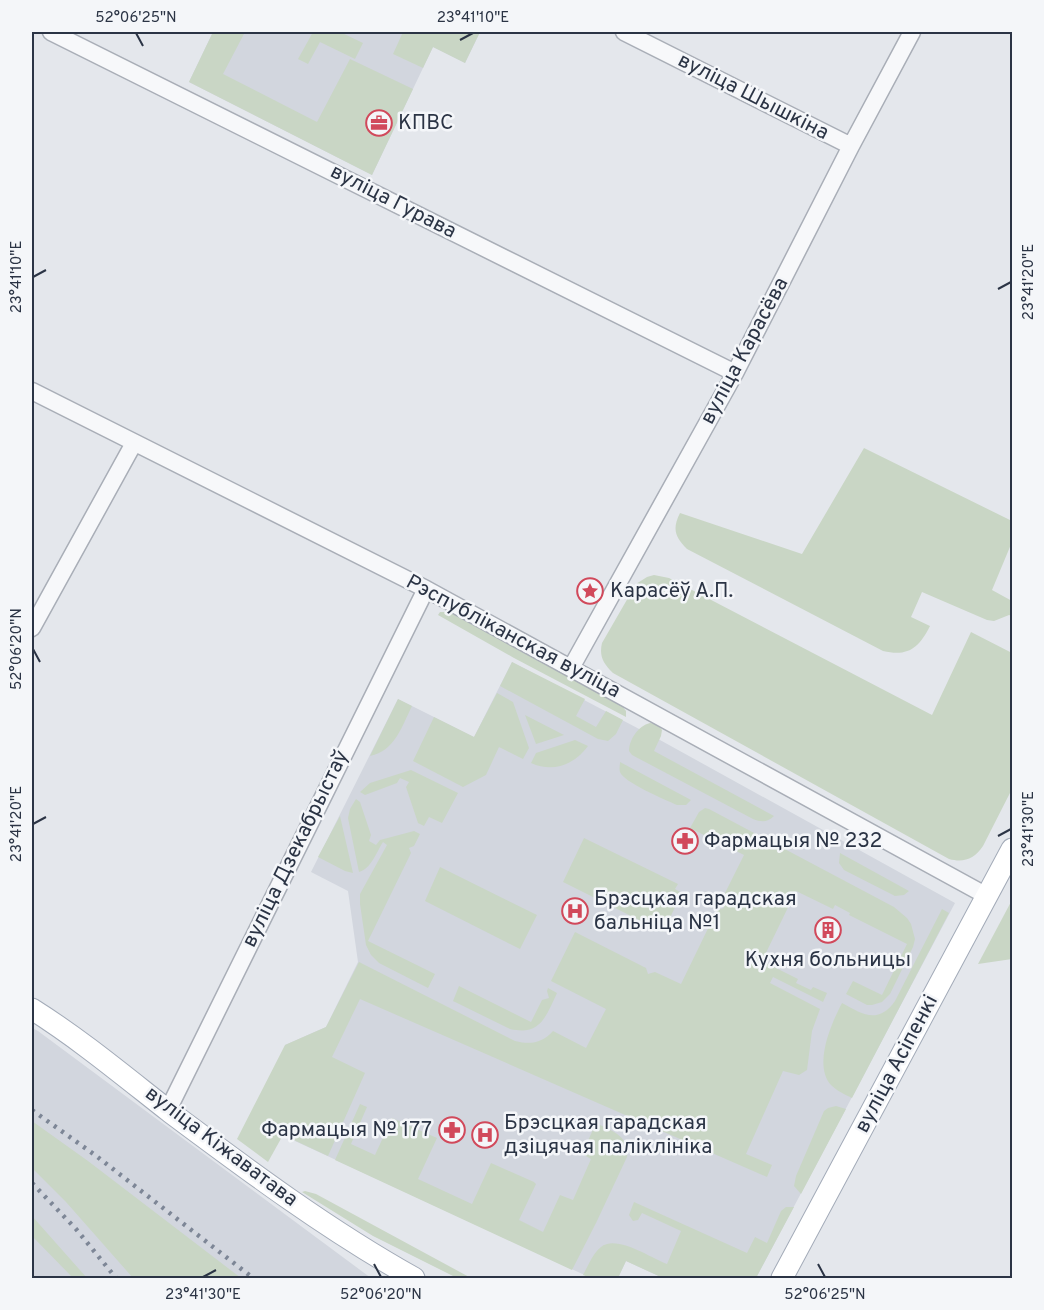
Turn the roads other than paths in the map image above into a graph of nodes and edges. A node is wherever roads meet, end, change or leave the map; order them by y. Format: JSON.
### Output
{"nodes":[{"id":1,"x":51,"y":32,"type":"edge"},
{"id":2,"x":624,"y":32,"type":"edge"},
{"id":3,"x":912,"y":32,"type":"edge"},
{"id":4,"x":851,"y":146,"type":"junction"},
{"id":5,"x":735,"y":373,"type":"junction"},
{"id":6,"x":32,"y":392,"type":"edge"},
{"id":7,"x":134,"y":443,"type":"junction"},
{"id":8,"x":426,"y":589,"type":"junction"},
{"id":9,"x":32,"y":628,"type":"edge"},
{"id":10,"x":571,"y":668,"type":"junction"},
{"id":11,"x":1012,"y":849,"type":"edge"},
{"id":12,"x":987,"y":896,"type":"junction"},
{"id":13,"x":32,"y":1009,"type":"edge"},
{"id":14,"x":168,"y":1110,"type":"junction"},
{"id":15,"x":414,"y":1278,"type":"edge"},
{"id":16,"x":782,"y":1278,"type":"edge"}],
"edges":[{"from":1,"to":5,"type":"street","name":"вуліца Гурава"},
{"from":2,"to":4,"type":"street","name":"вуліца Шышкіна"},
{"from":3,"to":4,"type":"street","name":"вуліца Карасёва"},
{"from":4,"to":5,"type":"street","name":"вуліца Карасёва"},
{"from":5,"to":10,"type":"street","name":"вуліца Карасёва"},
{"from":6,"to":7,"type":"street","name":"Рэспубліканская вуліца"},
{"from":7,"to":8,"type":"street","name":"Рэспубліканская вуліца"},
{"from":7,"to":9,"type":"street"},
{"from":8,"to":10,"type":"street","name":"Рэспубліканская вуліца"},
{"from":8,"to":14,"type":"street","name":"вуліца Дзекабрыстаў"},
{"from":10,"to":12,"type":"street","name":"Рэспубліканская вуліца"},
{"from":11,"to":12,"type":"main road","name":"вуліца Асіпенкі"},
{"from":12,"to":16,"type":"main road","name":"вуліца Асіпенкі"},
{"from":13,"to":14,"type":"main road","name":"вуліца Кіжаватава"},
{"from":14,"to":15,"type":"main road","name":"вуліца Кіжаватава"}]}
